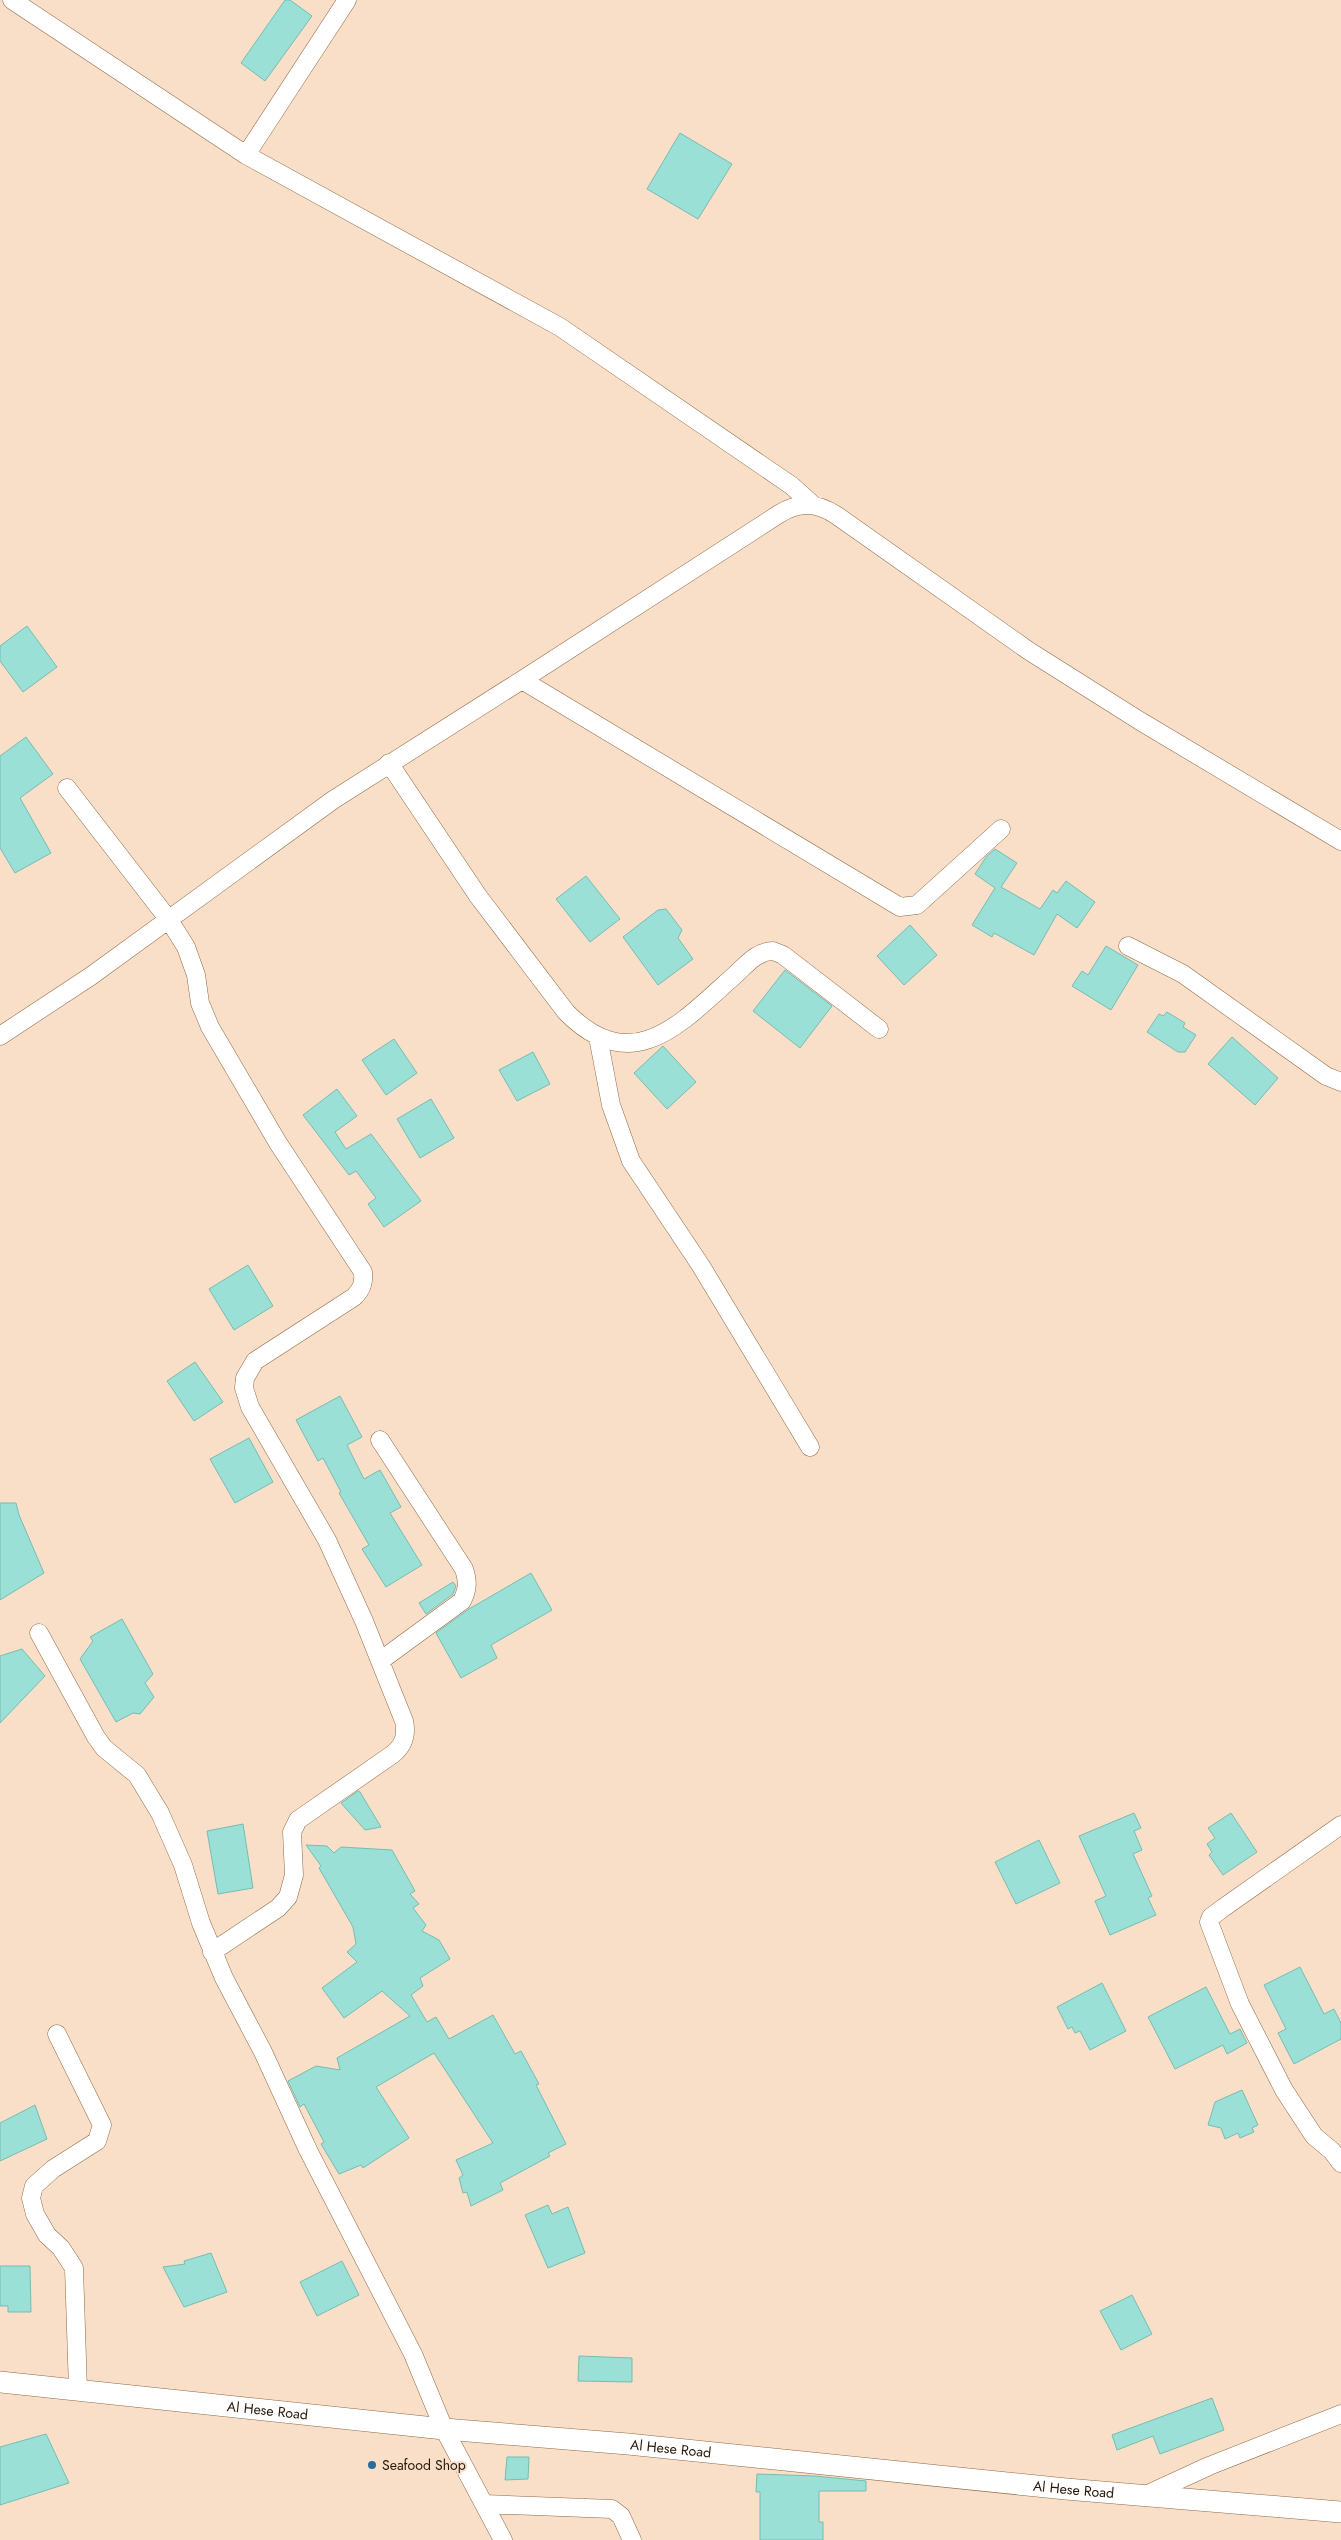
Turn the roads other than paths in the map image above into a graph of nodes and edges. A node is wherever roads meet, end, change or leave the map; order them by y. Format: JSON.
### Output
{"nodes":[{"id":1,"x":12,"y":0,"type":"edge"},
{"id":2,"x":346,"y":0,"type":"edge"},
{"id":3,"x":246,"y":155,"type":"junction"},
{"id":4,"x":813,"y":505,"type":"junction"},
{"id":5,"x":522,"y":680,"type":"junction"},
{"id":6,"x":389,"y":763,"type":"junction"},
{"id":7,"x":67,"y":788,"type":"dead end"},
{"id":8,"x":1001,"y":829,"type":"dead end"},
{"id":9,"x":1341,"y":841,"type":"edge"},
{"id":10,"x":169,"y":920,"type":"junction"},
{"id":11,"x":1128,"y":946,"type":"dead end"},
{"id":12,"x":879,"y":1029,"type":"dead end"},
{"id":13,"x":0,"y":1036,"type":"edge"},
{"id":14,"x":598,"y":1037,"type":"junction"},
{"id":15,"x":1341,"y":1082,"type":"edge"},
{"id":16,"x":380,"y":1440,"type":"dead end"},
{"id":17,"x":810,"y":1447,"type":"dead end"},
{"id":18,"x":39,"y":1633,"type":"dead end"},
{"id":19,"x":380,"y":1660,"type":"junction"},
{"id":20,"x":1341,"y":1825,"type":"edge"},
{"id":21,"x":212,"y":1952,"type":"junction"},
{"id":22,"x":57,"y":2034,"type":"dead end"},
{"id":23,"x":1341,"y":2163,"type":"edge"},
{"id":24,"x":0,"y":2382,"type":"edge"},
{"id":25,"x":78,"y":2390,"type":"junction"},
{"id":26,"x":1341,"y":2414,"type":"edge"},
{"id":27,"x":444,"y":2428,"type":"junction"},
{"id":28,"x":1146,"y":2496,"type":"junction"},
{"id":29,"x":485,"y":2504,"type":"junction"},
{"id":30,"x":1341,"y":2512,"type":"edge"},
{"id":31,"x":503,"y":2540,"type":"edge"},
{"id":32,"x":632,"y":2540,"type":"edge"}],
"edges":[{"from":1,"to":3,"type":"street"},
{"from":2,"to":3,"type":"street"},
{"from":3,"to":4,"type":"street"},
{"from":4,"to":5,"type":"street"},
{"from":4,"to":9,"type":"street"},
{"from":5,"to":6,"type":"street"},
{"from":5,"to":8,"type":"street"},
{"from":6,"to":10,"type":"street"},
{"from":6,"to":14,"type":"street"},
{"from":7,"to":10,"type":"street"},
{"from":10,"to":13,"type":"street"},
{"from":10,"to":19,"type":"street"},
{"from":11,"to":15,"type":"street"},
{"from":12,"to":14,"type":"street"},
{"from":14,"to":17,"type":"street"},
{"from":16,"to":19,"type":"street"},
{"from":18,"to":21,"type":"street"},
{"from":19,"to":21,"type":"street"},
{"from":20,"to":23,"type":"street"},
{"from":21,"to":27,"type":"street"},
{"from":22,"to":25,"type":"street"},
{"from":24,"to":25,"type":"street","name":"Al Hese Road"},
{"from":25,"to":27,"type":"street","name":"Al Hese Road"},
{"from":26,"to":28,"type":"street"},
{"from":27,"to":28,"type":"street","name":"Al Hese Road"},
{"from":27,"to":29,"type":"street"},
{"from":28,"to":30,"type":"street","name":"Al Hese Road"},
{"from":29,"to":31,"type":"street"},
{"from":29,"to":32,"type":"street"}]}
